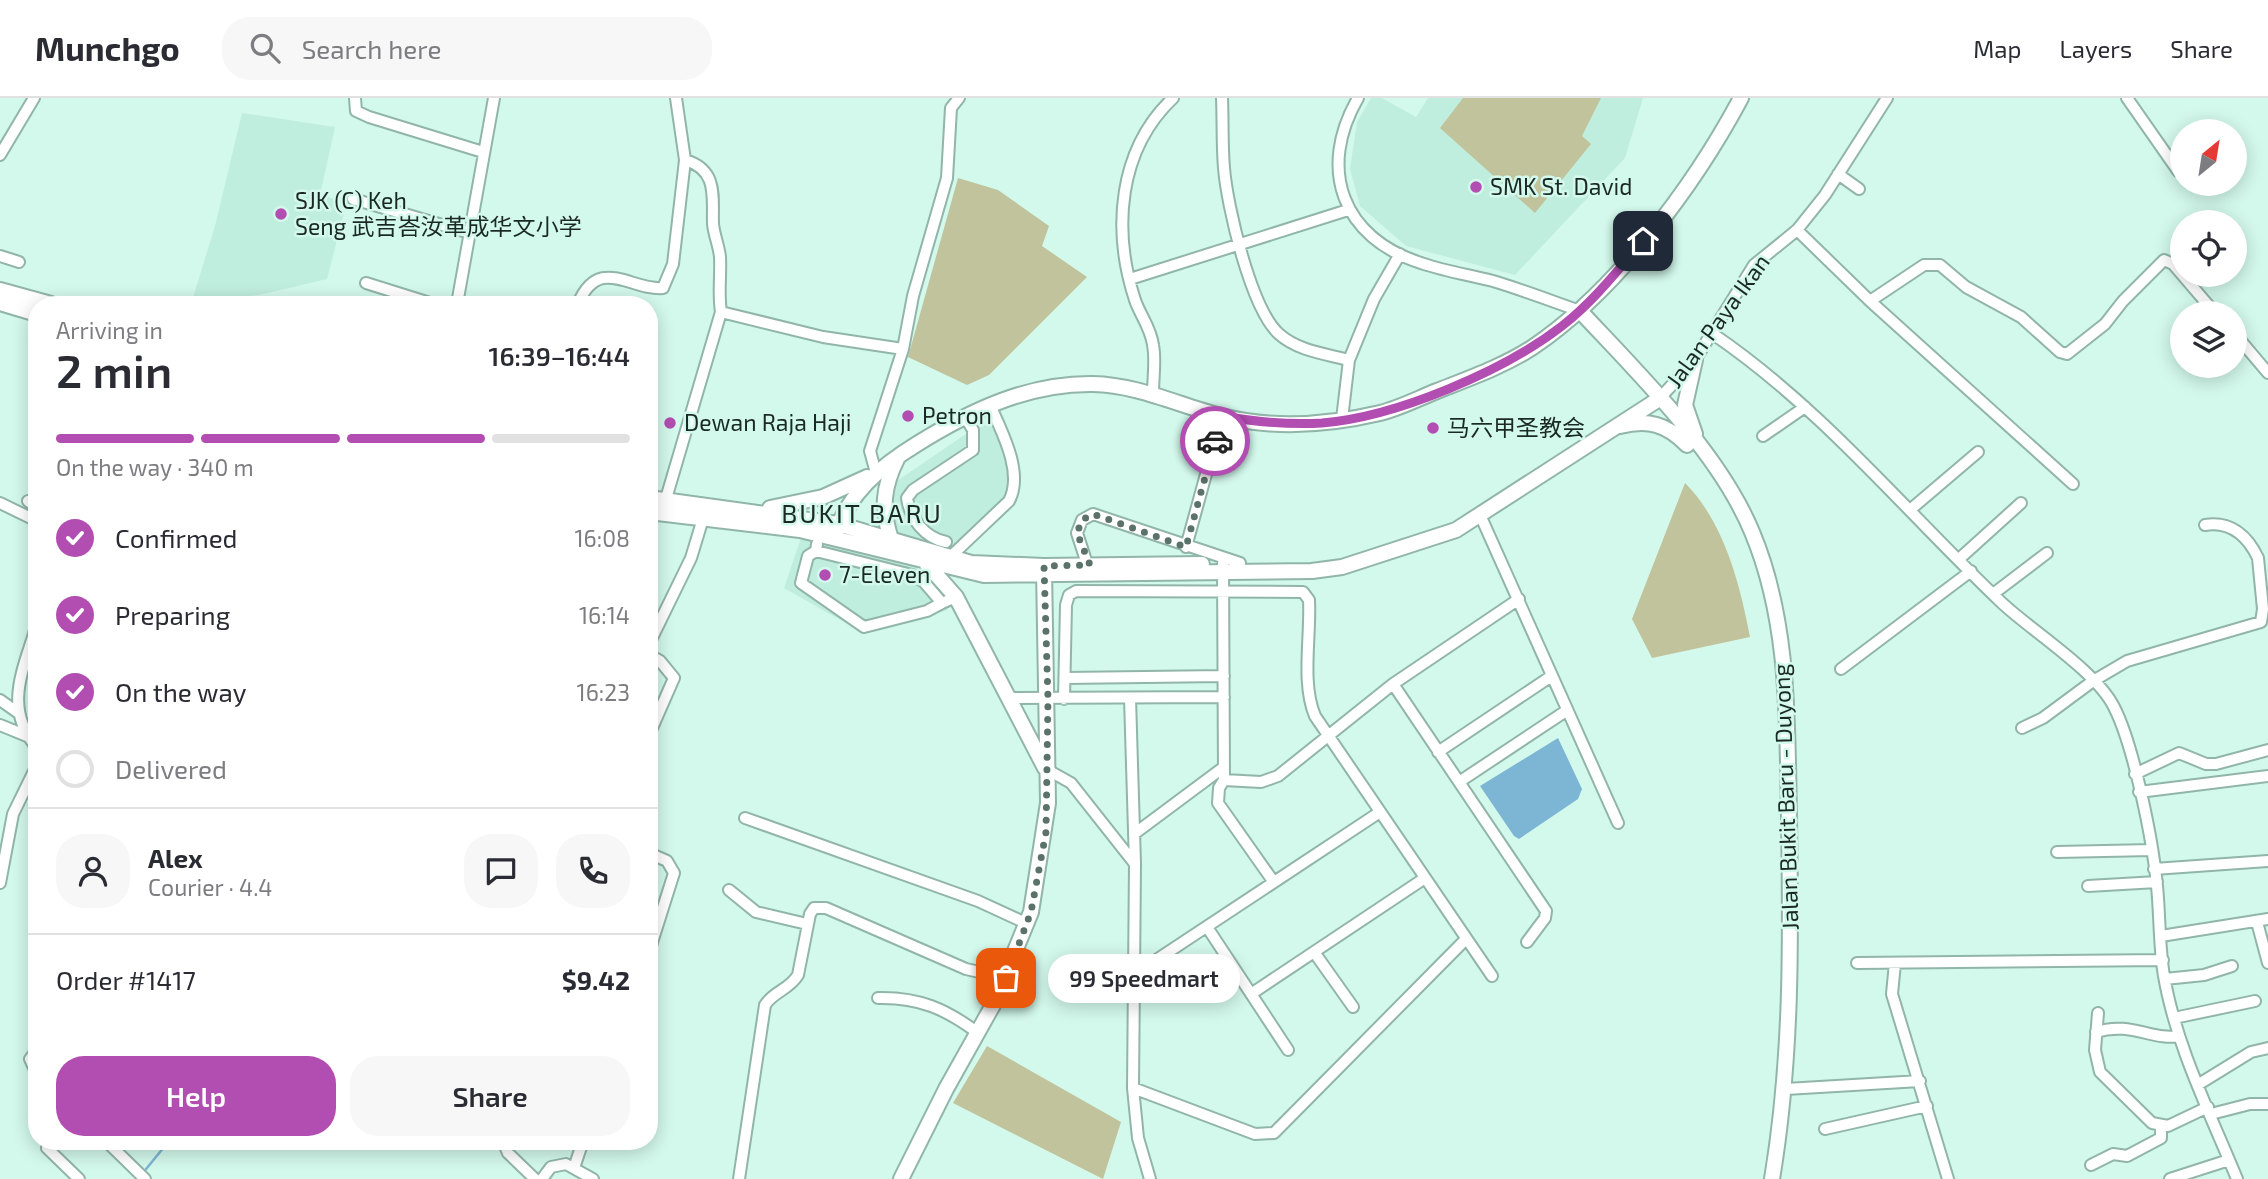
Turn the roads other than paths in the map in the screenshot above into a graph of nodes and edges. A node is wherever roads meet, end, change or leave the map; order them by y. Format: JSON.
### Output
{"nodes":[{"id":1,"x":34,"y":98,"type":"edge"},
{"id":2,"x":355,"y":98,"type":"edge"},
{"id":3,"x":494,"y":98,"type":"edge"},
{"id":4,"x":676,"y":98,"type":"edge"},
{"id":5,"x":944,"y":98,"type":"edge"},
{"id":6,"x":958,"y":98,"type":"edge"},
{"id":7,"x":1173,"y":98,"type":"edge"},
{"id":8,"x":1222,"y":98,"type":"edge"},
{"id":9,"x":1358,"y":98,"type":"edge"},
{"id":10,"x":1741,"y":98,"type":"edge"},
{"id":11,"x":1886,"y":98,"type":"edge"},
{"id":12,"x":2127,"y":98,"type":"edge"},
{"id":13,"x":951,"y":108,"type":"junction"},
{"id":14,"x":483,"y":152,"type":"junction"},
{"id":15,"x":0,"y":155,"type":"edge"},
{"id":16,"x":685,"y":160,"type":"junction"},
{"id":17,"x":2170,"y":161,"type":"edge"},
{"id":18,"x":1838,"y":173,"type":"junction"},
{"id":19,"x":1859,"y":189,"type":"dead end"},
{"id":20,"x":352,"y":199,"type":"dead end"},
{"id":21,"x":1348,"y":210,"type":"junction"},
{"id":22,"x":1797,"y":230,"type":"junction"},
{"id":23,"x":470,"y":233,"type":"junction"},
{"id":24,"x":1240,"y":244,"type":"junction"},
{"id":25,"x":1400,"y":254,"type":"junction"},
{"id":26,"x":0,"y":256,"type":"edge"},
{"id":27,"x":19,"y":262,"type":"dead end"},
{"id":28,"x":1130,"y":279,"type":"junction"},
{"id":29,"x":366,"y":282,"type":"dead end"},
{"id":30,"x":0,"y":290,"type":"edge"},
{"id":31,"x":409,"y":296,"type":"edge"},
{"id":32,"x":458,"y":296,"type":"edge"},
{"id":33,"x":582,"y":296,"type":"edge"},
{"id":34,"x":28,"y":298,"type":"edge"},
{"id":35,"x":1870,"y":301,"type":"junction"},
{"id":36,"x":2205,"y":301,"type":"edge"},
{"id":37,"x":0,"y":303,"type":"edge"},
{"id":38,"x":28,"y":311,"type":"edge"},
{"id":39,"x":1580,"y":311,"type":"junction"},
{"id":40,"x":719,"y":317,"type":"junction"},
{"id":41,"x":1713,"y":334,"type":"junction"},
{"id":42,"x":2247,"y":348,"type":"edge"},
{"id":43,"x":902,"y":349,"type":"junction"},
{"id":44,"x":1349,"y":360,"type":"junction"},
{"id":45,"x":1695,"y":360,"type":"junction"},
{"id":46,"x":2268,"y":373,"type":"edge"},
{"id":47,"x":1153,"y":394,"type":"junction"},
{"id":48,"x":1659,"y":400,"type":"junction"},
{"id":49,"x":990,"y":405,"type":"junction"},
{"id":50,"x":1805,"y":407,"type":"junction"},
{"id":51,"x":1222,"y":416,"type":"junction"},
{"id":52,"x":965,"y":417,"type":"junction"},
{"id":53,"x":1342,"y":419,"type":"junction"},
{"id":54,"x":1609,"y":429,"type":"junction"},
{"id":55,"x":1763,"y":436,"type":"dead end"},
{"id":56,"x":1700,"y":448,"type":"junction"},
{"id":57,"x":1978,"y":452,"type":"dead end"},
{"id":58,"x":897,"y":457,"type":"junction"},
{"id":59,"x":876,"y":473,"type":"junction"},
{"id":60,"x":2073,"y":484,"type":"dead end"},
{"id":61,"x":1733,"y":494,"type":"junction"},
{"id":62,"x":658,"y":500,"type":"edge"},
{"id":63,"x":666,"y":502,"type":"junction"},
{"id":64,"x":0,"y":503,"type":"edge"},
{"id":65,"x":2021,"y":503,"type":"dead end"},
{"id":66,"x":734,"y":509,"type":"junction"},
{"id":67,"x":1911,"y":509,"type":"junction"},
{"id":68,"x":658,"y":512,"type":"edge"},
{"id":69,"x":705,"y":512,"type":"junction"},
{"id":70,"x":28,"y":517,"type":"edge"},
{"id":71,"x":1481,"y":517,"type":"junction"},
{"id":72,"x":2205,"y":525,"type":"dead end"},
{"id":73,"x":836,"y":531,"type":"junction"},
{"id":74,"x":819,"y":534,"type":"junction"},
{"id":75,"x":891,"y":539,"type":"junction"},
{"id":76,"x":946,"y":542,"type":"dead end"},
{"id":77,"x":1186,"y":547,"type":"junction"},
{"id":78,"x":816,"y":551,"type":"junction"},
{"id":79,"x":2047,"y":552,"type":"dead end"},
{"id":80,"x":1392,"y":553,"type":"junction"},
{"id":81,"x":948,"y":558,"type":"junction"},
{"id":82,"x":1959,"y":559,"type":"junction"},
{"id":83,"x":922,"y":561,"type":"junction"},
{"id":84,"x":1240,"y":563,"type":"junction"},
{"id":85,"x":1223,"y":568,"type":"junction"},
{"id":86,"x":1090,"y":570,"type":"junction"},
{"id":87,"x":1044,"y":571,"type":"junction"},
{"id":88,"x":1971,"y":571,"type":"junction"},
{"id":89,"x":1224,"y":591,"type":"junction"},
{"id":90,"x":1993,"y":594,"type":"junction"},
{"id":91,"x":1519,"y":599,"type":"junction"},
{"id":92,"x":949,"y":600,"type":"junction"},
{"id":93,"x":658,"y":626,"type":"edge"},
{"id":94,"x":28,"y":656,"type":"edge"},
{"id":95,"x":658,"y":660,"type":"edge"},
{"id":96,"x":1841,"y":669,"type":"dead end"},
{"id":97,"x":1224,"y":676,"type":"junction"},
{"id":98,"x":1550,"y":677,"type":"junction"},
{"id":99,"x":1065,"y":678,"type":"junction"},
{"id":100,"x":2093,"y":681,"type":"junction"},
{"id":101,"x":1393,"y":684,"type":"junction"},
{"id":102,"x":1224,"y":697,"type":"junction"},
{"id":103,"x":1010,"y":698,"type":"junction"},
{"id":104,"x":1130,"y":698,"type":"junction"},
{"id":105,"x":1048,"y":699,"type":"junction"},
{"id":106,"x":1064,"y":699,"type":"junction"},
{"id":107,"x":0,"y":700,"type":"edge"},
{"id":108,"x":1566,"y":711,"type":"junction"},
{"id":109,"x":17,"y":712,"type":"junction"},
{"id":110,"x":658,"y":714,"type":"edge"},
{"id":111,"x":0,"y":724,"type":"edge"},
{"id":112,"x":2022,"y":728,"type":"dead end"},
{"id":113,"x":1327,"y":734,"type":"junction"},
{"id":114,"x":27,"y":736,"type":"joint"},
{"id":115,"x":2268,"y":750,"type":"edge"},
{"id":116,"x":1438,"y":752,"type":"junction"},
{"id":117,"x":1224,"y":767,"type":"junction"},
{"id":118,"x":1046,"y":769,"type":"junction"},
{"id":119,"x":2135,"y":774,"type":"junction"},
{"id":120,"x":2268,"y":776,"type":"edge"},
{"id":121,"x":1224,"y":780,"type":"junction"},
{"id":122,"x":1459,"y":782,"type":"junction"},
{"id":123,"x":28,"y":783,"type":"edge"},
{"id":124,"x":2139,"y":792,"type":"junction"},
{"id":125,"x":1380,"y":812,"type":"junction"},
{"id":126,"x":745,"y":818,"type":"dead end"},
{"id":127,"x":1618,"y":823,"type":"dead end"},
{"id":128,"x":1134,"y":834,"type":"junction"},
{"id":129,"x":2152,"y":850,"type":"junction"},
{"id":130,"x":2057,"y":852,"type":"dead end"},
{"id":131,"x":658,"y":857,"type":"edge"},
{"id":132,"x":2268,"y":861,"type":"edge"},
{"id":133,"x":1135,"y":864,"type":"junction"},
{"id":134,"x":2154,"y":869,"type":"junction"},
{"id":135,"x":1425,"y":878,"type":"junction"},
{"id":136,"x":0,"y":881,"type":"edge"},
{"id":137,"x":1273,"y":881,"type":"junction"},
{"id":138,"x":2157,"y":882,"type":"junction"},
{"id":139,"x":2088,"y":886,"type":"dead end"},
{"id":140,"x":729,"y":890,"type":"dead end"},
{"id":141,"x":2262,"y":920,"type":"edge"},
{"id":142,"x":658,"y":924,"type":"edge"},
{"id":143,"x":807,"y":924,"type":"junction"},
{"id":144,"x":1028,"y":924,"type":"junction"},
{"id":145,"x":1207,"y":927,"type":"junction"},
{"id":146,"x":2161,"y":936,"type":"junction"},
{"id":147,"x":1466,"y":939,"type":"junction"},
{"id":148,"x":1527,"y":942,"type":"dead end"},
{"id":149,"x":1314,"y":951,"type":"junction"},
{"id":150,"x":2163,"y":960,"type":"junction"},
{"id":151,"x":1857,"y":963,"type":"dead end"},
{"id":152,"x":1895,"y":963,"type":"junction"},
{"id":153,"x":2268,"y":963,"type":"edge"},
{"id":154,"x":2232,"y":966,"type":"dead end"},
{"id":155,"x":1132,"y":976,"type":"junction"},
{"id":156,"x":1492,"y":976,"type":"dead end"},
{"id":157,"x":1006,"y":978,"type":"junction"},
{"id":158,"x":2165,"y":979,"type":"junction"},
{"id":159,"x":1251,"y":994,"type":"junction"},
{"id":160,"x":878,"y":998,"type":"dead end"},
{"id":161,"x":2255,"y":1001,"type":"dead end"},
{"id":162,"x":1353,"y":1007,"type":"dead end"},
{"id":163,"x":2098,"y":1013,"type":"dead end"},
{"id":164,"x":2174,"y":1018,"type":"junction"},
{"id":165,"x":2096,"y":1032,"type":"junction"},
{"id":166,"x":978,"y":1033,"type":"junction"},
{"id":167,"x":2179,"y":1036,"type":"junction"},
{"id":168,"x":2268,"y":1048,"type":"edge"},
{"id":169,"x":1288,"y":1050,"type":"dead end"},
{"id":170,"x":1920,"y":1081,"type":"junction"},
{"id":171,"x":2199,"y":1084,"type":"junction"},
{"id":172,"x":1133,"y":1088,"type":"junction"},
{"id":173,"x":1786,"y":1089,"type":"junction"},
{"id":174,"x":2268,"y":1104,"type":"edge"},
{"id":175,"x":1927,"y":1106,"type":"junction"},
{"id":176,"x":2209,"y":1111,"type":"junction"},
{"id":177,"x":2161,"y":1127,"type":"junction"},
{"id":178,"x":1825,"y":1129,"type":"dead end"},
{"id":179,"x":48,"y":1150,"type":"edge"},
{"id":180,"x":115,"y":1150,"type":"edge"},
{"id":181,"x":509,"y":1150,"type":"edge"},
{"id":182,"x":580,"y":1150,"type":"edge"},
{"id":183,"x":2229,"y":1160,"type":"junction"},
{"id":184,"x":2091,"y":1165,"type":"dead end"},
{"id":185,"x":574,"y":1168,"type":"junction"},
{"id":186,"x":79,"y":1179,"type":"edge"},
{"id":187,"x":145,"y":1179,"type":"edge"},
{"id":188,"x":535,"y":1179,"type":"edge"},
{"id":189,"x":542,"y":1179,"type":"edge"},
{"id":190,"x":593,"y":1179,"type":"edge"},
{"id":191,"x":739,"y":1179,"type":"edge"},
{"id":192,"x":901,"y":1179,"type":"edge"},
{"id":193,"x":1150,"y":1179,"type":"edge"},
{"id":194,"x":1772,"y":1179,"type":"edge"},
{"id":195,"x":1948,"y":1179,"type":"edge"},
{"id":196,"x":2170,"y":1179,"type":"edge"},
{"id":197,"x":2237,"y":1179,"type":"edge"}],
"edges":[{"from":1,"to":15,"type":"street"},
{"from":2,"to":14,"type":"street"},
{"from":3,"to":14,"type":"street"},
{"from":4,"to":16,"type":"street"},
{"from":5,"to":13,"type":"street"},
{"from":6,"to":13,"type":"street"},
{"from":7,"to":28,"type":"street"},
{"from":8,"to":24,"type":"street"},
{"from":9,"to":21,"type":"street"},
{"from":10,"to":39,"type":"main road"},
{"from":11,"to":18,"type":"street","name":"Jalan Paya Ikan"},
{"from":12,"to":17,"type":"street"},
{"from":13,"to":43,"type":"street"},
{"from":14,"to":23,"type":"street"},
{"from":16,"to":33,"type":"street"},
{"from":16,"to":40,"type":"street"},
{"from":18,"to":19,"type":"street"},
{"from":18,"to":22,"type":"street","name":"Jalan Paya Ikan"},
{"from":20,"to":23,"type":"street"},
{"from":21,"to":24,"type":"street"},
{"from":21,"to":25,"type":"street"},
{"from":22,"to":35,"type":"street"},
{"from":22,"to":41,"type":"street","name":"Jalan Paya Ikan"},
{"from":23,"to":32,"type":"street"},
{"from":24,"to":28,"type":"street"},
{"from":24,"to":44,"type":"street"},
{"from":25,"to":39,"type":"street"},
{"from":25,"to":44,"type":"street"},
{"from":26,"to":27,"type":"street"},
{"from":28,"to":47,"type":"street"},
{"from":29,"to":31,"type":"street"},
{"from":30,"to":34,"type":"main road"},
{"from":35,"to":36,"type":"street"},
{"from":35,"to":60,"type":"street"},
{"from":37,"to":38,"type":"main road"},
{"from":39,"to":48,"type":"main road","name":"Jalan Bukit Baru - Duyong"},
{"from":39,"to":53,"type":"main road"},
{"from":40,"to":43,"type":"street"},
{"from":40,"to":63,"type":"street"},
{"from":41,"to":45,"type":"street","name":"Jalan Paya Ikan"},
{"from":41,"to":50,"type":"street"},
{"from":42,"to":46,"type":"street"},
{"from":43,"to":59,"type":"street"},
{"from":44,"to":53,"type":"street"},
{"from":45,"to":48,"type":"street","name":"Jalan Paya Ikan"},
{"from":45,"to":56,"type":"main road"},
{"from":47,"to":49,"type":"main road"},
{"from":47,"to":51,"type":"main road"},
{"from":48,"to":54,"type":"main road","name":"Jalan Paya Ikan"},
{"from":48,"to":56,"type":"main road","name":"Jalan Bukit Baru - Duyong"},
{"from":49,"to":52,"type":"main road"},
{"from":49,"to":81,"type":"street"},
{"from":50,"to":55,"type":"street"},
{"from":50,"to":67,"type":"street"},
{"from":51,"to":53,"type":"main road"},
{"from":51,"to":77,"type":"street"},
{"from":52,"to":58,"type":"main road"},
{"from":52,"to":76,"type":"street"},
{"from":54,"to":61,"type":"main road"},
{"from":54,"to":71,"type":"main road","name":"Jalan Paya Ikan"},
{"from":56,"to":61,"type":"main road","name":"Jalan Bukit Baru - Duyong"},
{"from":57,"to":67,"type":"street"},
{"from":58,"to":59,"type":"main road"},
{"from":58,"to":75,"type":"main road"},
{"from":59,"to":66,"type":"main road"},
{"from":59,"to":73,"type":"main road"},
{"from":61,"to":173,"type":"main road","name":"Jalan Bukit Baru - Duyong"},
{"from":62,"to":63,"type":"main road"},
{"from":63,"to":69,"type":"main road"},
{"from":64,"to":70,"type":"street"},
{"from":65,"to":82,"type":"street"},
{"from":66,"to":69,"type":"main road"},
{"from":66,"to":73,"type":"main road"},
{"from":67,"to":82,"type":"street"},
{"from":68,"to":69,"type":"main road"},
{"from":69,"to":74,"type":"main road"},
{"from":69,"to":93,"type":"street"},
{"from":71,"to":80,"type":"main road","name":"Jalan Paya Ikan"},
{"from":71,"to":91,"type":"street"},
{"from":72,"to":100,"type":"street"},
{"from":73,"to":74,"type":"main road"},
{"from":73,"to":75,"type":"main road"},
{"from":73,"to":83,"type":"main road"},
{"from":74,"to":78,"type":"street"},
{"from":75,"to":81,"type":"main road"},
{"from":77,"to":84,"type":"street"},
{"from":77,"to":86,"type":"street"},
{"from":78,"to":92,"type":"street"},
{"from":78,"to":92,"type":"street"},
{"from":79,"to":90,"type":"street"},
{"from":80,"to":84,"type":"main road","name":"Jalan Paya Ikan"},
{"from":80,"to":85,"type":"main road","name":"Jalan Paya Ikan"},
{"from":81,"to":87,"type":"main road"},
{"from":82,"to":88,"type":"street"},
{"from":83,"to":87,"type":"main road"},
{"from":83,"to":92,"type":"main road"},
{"from":84,"to":85,"type":"main road","name":"Jalan Paya Ikan"},
{"from":85,"to":86,"type":"main road"},
{"from":85,"to":89,"type":"street"},
{"from":86,"to":87,"type":"main road"},
{"from":87,"to":105,"type":"main road"},
{"from":88,"to":90,"type":"street"},
{"from":88,"to":96,"type":"street"},
{"from":89,"to":97,"type":"street"},
{"from":89,"to":99,"type":"street"},
{"from":89,"to":113,"type":"street"},
{"from":90,"to":100,"type":"street"},
{"from":91,"to":98,"type":"street"},
{"from":91,"to":101,"type":"street"},
{"from":92,"to":103,"type":"main road"},
{"from":94,"to":109,"type":"street"},
{"from":95,"to":110,"type":"street"},
{"from":97,"to":99,"type":"street"},
{"from":97,"to":102,"type":"street"},
{"from":98,"to":108,"type":"street"},
{"from":98,"to":116,"type":"street"},
{"from":99,"to":106,"type":"street"},
{"from":100,"to":112,"type":"street"},
{"from":100,"to":119,"type":"street"},
{"from":101,"to":113,"type":"street"},
{"from":101,"to":116,"type":"street"},
{"from":102,"to":104,"type":"street"},
{"from":102,"to":117,"type":"street"},
{"from":103,"to":105,"type":"street"},
{"from":103,"to":118,"type":"main road"},
{"from":104,"to":106,"type":"street"},
{"from":104,"to":128,"type":"street"},
{"from":105,"to":106,"type":"street"},
{"from":105,"to":118,"type":"main road"},
{"from":107,"to":109,"type":"street"},
{"from":108,"to":122,"type":"street"},
{"from":108,"to":127,"type":"street"},
{"from":109,"to":114,"type":"street"},
{"from":111,"to":114,"type":"street"},
{"from":113,"to":121,"type":"street"},
{"from":113,"to":125,"type":"street"},
{"from":115,"to":119,"type":"street"},
{"from":116,"to":122,"type":"street"},
{"from":117,"to":121,"type":"street"},
{"from":117,"to":128,"type":"street"},
{"from":118,"to":133,"type":"street"},
{"from":118,"to":144,"type":"main road"},
{"from":119,"to":124,"type":"street"},
{"from":120,"to":124,"type":"street"},
{"from":121,"to":137,"type":"street"},
{"from":122,"to":148,"type":"street"},
{"from":123,"to":136,"type":"street"},
{"from":124,"to":129,"type":"street"},
{"from":125,"to":135,"type":"street"},
{"from":125,"to":137,"type":"street"},
{"from":126,"to":144,"type":"street"},
{"from":128,"to":133,"type":"street"},
{"from":129,"to":130,"type":"street"},
{"from":129,"to":134,"type":"street"},
{"from":131,"to":142,"type":"street"},
{"from":132,"to":134,"type":"street"},
{"from":133,"to":155,"type":"street"},
{"from":134,"to":138,"type":"street"},
{"from":135,"to":147,"type":"street"},
{"from":135,"to":149,"type":"street"},
{"from":137,"to":145,"type":"street"},
{"from":138,"to":139,"type":"street"},
{"from":138,"to":146,"type":"street"},
{"from":140,"to":143,"type":"street"},
{"from":141,"to":146,"type":"street"},
{"from":141,"to":153,"type":"street"},
{"from":143,"to":157,"type":"street"},
{"from":143,"to":191,"type":"street"},
{"from":144,"to":157,"type":"main road"},
{"from":145,"to":155,"type":"street"},
{"from":145,"to":159,"type":"street"},
{"from":146,"to":150,"type":"street"},
{"from":147,"to":156,"type":"street"},
{"from":147,"to":172,"type":"street"},
{"from":149,"to":159,"type":"street"},
{"from":149,"to":162,"type":"street"},
{"from":150,"to":152,"type":"street"},
{"from":150,"to":158,"type":"street"},
{"from":151,"to":152,"type":"street"},
{"from":152,"to":170,"type":"street"},
{"from":154,"to":158,"type":"street"},
{"from":155,"to":172,"type":"street"},
{"from":157,"to":166,"type":"main road"},
{"from":158,"to":164,"type":"street"},
{"from":159,"to":169,"type":"street"},
{"from":160,"to":166,"type":"street"},
{"from":161,"to":164,"type":"street"},
{"from":163,"to":165,"type":"street"},
{"from":164,"to":167,"type":"street"},
{"from":165,"to":167,"type":"street"},
{"from":165,"to":177,"type":"street"},
{"from":166,"to":192,"type":"main road"},
{"from":167,"to":171,"type":"street"},
{"from":168,"to":171,"type":"street"},
{"from":170,"to":173,"type":"street"},
{"from":170,"to":175,"type":"street"},
{"from":171,"to":176,"type":"street"},
{"from":172,"to":193,"type":"street"},
{"from":173,"to":194,"type":"main road","name":"Jalan Bukit Baru - Duyong"},
{"from":174,"to":176,"type":"street"},
{"from":175,"to":178,"type":"street"},
{"from":175,"to":195,"type":"street"},
{"from":176,"to":177,"type":"street"},
{"from":176,"to":183,"type":"street"},
{"from":177,"to":184,"type":"street"},
{"from":179,"to":186,"type":"street"},
{"from":180,"to":187,"type":"street"},
{"from":181,"to":188,"type":"street"},
{"from":182,"to":185,"type":"street"},
{"from":183,"to":196,"type":"street"},
{"from":183,"to":197,"type":"street"},
{"from":185,"to":189,"type":"street"},
{"from":185,"to":190,"type":"street"}]}
